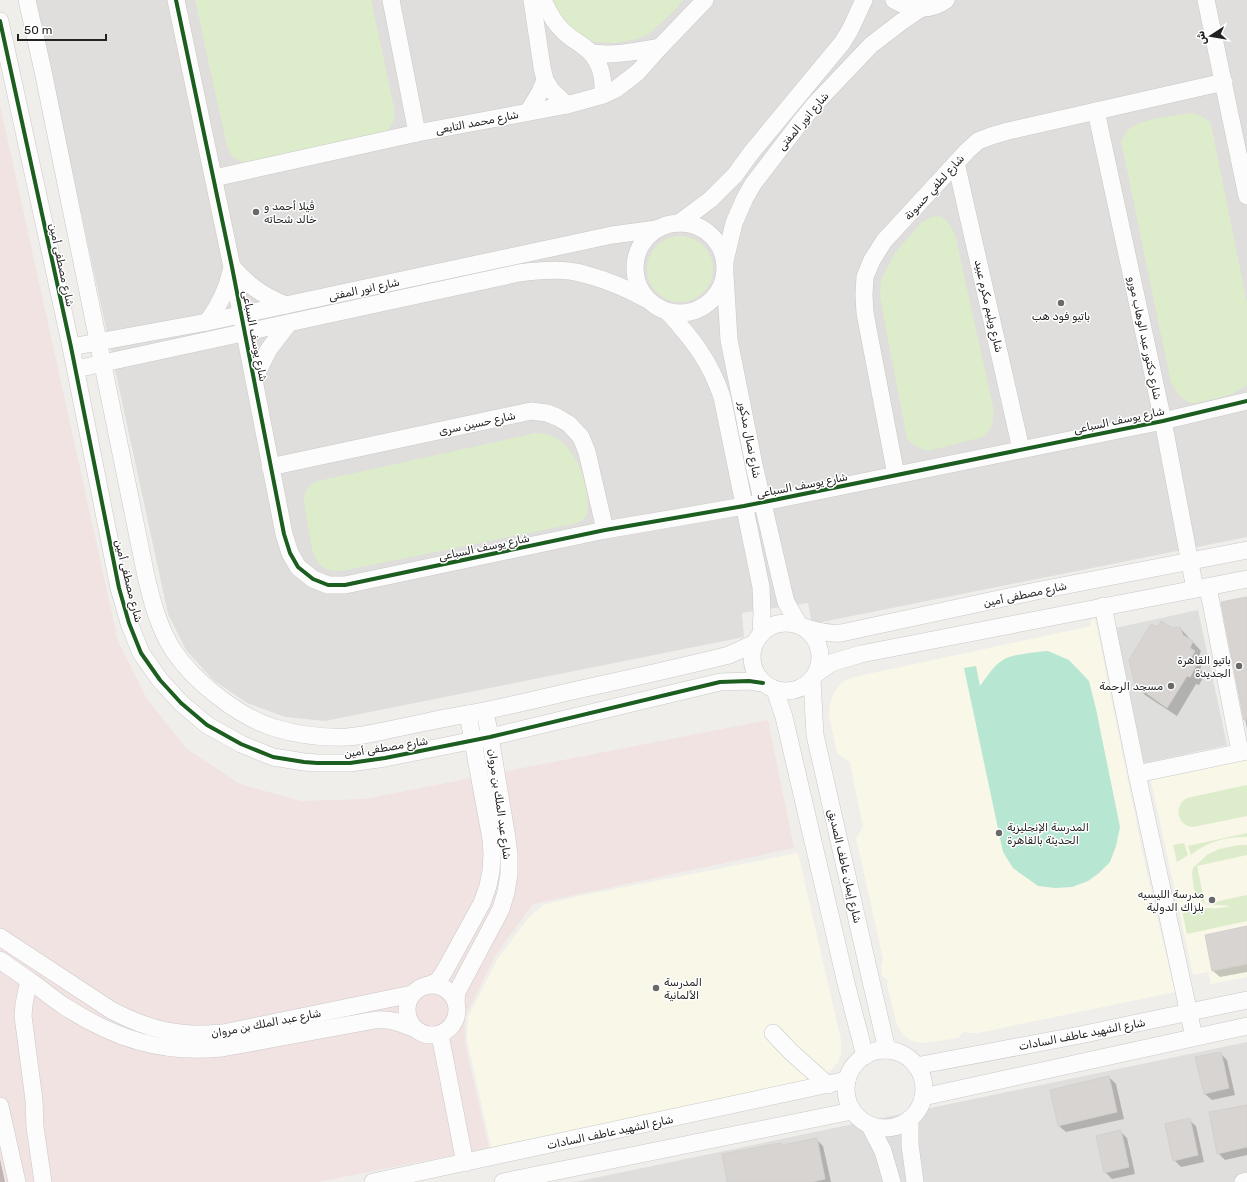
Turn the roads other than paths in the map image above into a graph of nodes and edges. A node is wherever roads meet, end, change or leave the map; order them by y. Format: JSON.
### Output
{"nodes":[{"id":1,"x":27,"y":0,"type":"edge"},
{"id":2,"x":176,"y":0,"type":"edge"},
{"id":3,"x":391,"y":0,"type":"edge"},
{"id":4,"x":532,"y":0,"type":"edge"},
{"id":5,"x":543,"y":0,"type":"edge"},
{"id":6,"x":705,"y":0,"type":"edge"},
{"id":7,"x":864,"y":0,"type":"edge"},
{"id":8,"x":894,"y":0,"type":"edge"},
{"id":9,"x":946,"y":0,"type":"edge"},
{"id":10,"x":1206,"y":0,"type":"edge"},
{"id":11,"x":920,"y":9,"type":"junction"},
{"id":12,"x":0,"y":21,"type":"edge"},
{"id":13,"x":660,"y":47,"type":"junction"},
{"id":14,"x":592,"y":53,"type":"junction"},
{"id":15,"x":546,"y":80,"type":"junction"},
{"id":16,"x":1224,"y":82,"type":"junction"},
{"id":17,"x":603,"y":95,"type":"junction"},
{"id":18,"x":567,"y":105,"type":"junction"},
{"id":19,"x":1096,"y":111,"type":"junction"},
{"id":20,"x":528,"y":112,"type":"junction"},
{"id":21,"x":417,"y":133,"type":"junction"},
{"id":22,"x":956,"y":163,"type":"junction"},
{"id":23,"x":214,"y":178,"type":"junction"},
{"id":24,"x":1247,"y":196,"type":"edge"},
{"id":25,"x":679,"y":222,"type":"junction"},
{"id":26,"x":657,"y":229,"type":"junction"},
{"id":27,"x":232,"y":267,"type":"junction"},
{"id":28,"x":725,"y":268,"type":"junction"},
{"id":29,"x":648,"y":300,"type":"junction"},
{"id":30,"x":286,"y":305,"type":"junction"},
{"id":31,"x":668,"y":312,"type":"junction"},
{"id":32,"x":241,"y":315,"type":"junction"},
{"id":33,"x":207,"y":322,"type":"junction"},
{"id":34,"x":289,"y":323,"type":"junction"},
{"id":35,"x":245,"y":333,"type":"junction"},
{"id":36,"x":98,"y":341,"type":"junction"},
{"id":37,"x":71,"y":347,"type":"junction"},
{"id":38,"x":103,"y":364,"type":"junction"},
{"id":39,"x":76,"y":369,"type":"junction"},
{"id":40,"x":254,"y":379,"type":"junction"},
{"id":41,"x":1247,"y":401,"type":"edge"},
{"id":42,"x":1163,"y":421,"type":"junction"},
{"id":43,"x":1021,"y":449,"type":"junction"},
{"id":44,"x":270,"y":467,"type":"junction"},
{"id":45,"x":896,"y":475,"type":"junction"},
{"id":46,"x":762,"y":501,"type":"junction"},
{"id":47,"x":744,"y":506,"type":"junction"},
{"id":48,"x":605,"y":530,"type":"junction"},
{"id":49,"x":1247,"y":550,"type":"edge"},
{"id":50,"x":1190,"y":560,"type":"junction"},
{"id":51,"x":1247,"y":579,"type":"edge"},
{"id":52,"x":1085,"y":582,"type":"junction"},
{"id":53,"x":1201,"y":588,"type":"junction"},
{"id":54,"x":1096,"y":608,"type":"junction"},
{"id":55,"x":801,"y":626,"type":"junction"},
{"id":56,"x":758,"y":638,"type":"junction"},
{"id":57,"x":814,"y":677,"type":"junction"},
{"id":58,"x":769,"y":686,"type":"junction"},
{"id":59,"x":484,"y":711,"type":"junction"},
{"id":60,"x":468,"y":714,"type":"junction"},
{"id":61,"x":490,"y":737,"type":"junction"},
{"id":62,"x":473,"y":740,"type":"junction"},
{"id":63,"x":1243,"y":752,"type":"edge"},
{"id":64,"x":1137,"y":774,"type":"junction"},
{"id":65,"x":0,"y":937,"type":"edge"},
{"id":66,"x":0,"y":960,"type":"edge"},
{"id":67,"x":29,"y":980,"type":"junction"},
{"id":68,"x":871,"y":981,"type":"junction"},
{"id":69,"x":846,"y":983,"type":"junction"},
{"id":70,"x":429,"y":985,"type":"junction"},
{"id":71,"x":76,"y":987,"type":"junction"},
{"id":72,"x":412,"y":994,"type":"junction"},
{"id":73,"x":1247,"y":1000,"type":"edge"},
{"id":74,"x":456,"y":1002,"type":"junction"},
{"id":75,"x":64,"y":1006,"type":"junction"},
{"id":76,"x":1190,"y":1012,"type":"junction"},
{"id":77,"x":1247,"y":1026,"type":"edge"},
{"id":78,"x":413,"y":1028,"type":"junction"},
{"id":79,"x":773,"y":1033,"type":"dead end"},
{"id":80,"x":440,"y":1035,"type":"junction"},
{"id":81,"x":1194,"y":1038,"type":"junction"},
{"id":82,"x":887,"y":1050,"type":"junction"},
{"id":83,"x":864,"y":1056,"type":"junction"},
{"id":84,"x":916,"y":1066,"type":"junction"},
{"id":85,"x":847,"y":1080,"type":"junction"},
{"id":86,"x":828,"y":1085,"type":"junction"},
{"id":87,"x":923,"y":1097,"type":"junction"},
{"id":88,"x":0,"y":1106,"type":"edge"},
{"id":89,"x":852,"y":1111,"type":"junction"},
{"id":90,"x":910,"y":1119,"type":"junction"},
{"id":91,"x":870,"y":1126,"type":"junction"},
{"id":92,"x":465,"y":1163,"type":"junction"},
{"id":93,"x":412,"y":1178,"type":"edge"},
{"id":94,"x":384,"y":1181,"type":"edge"},
{"id":95,"x":1247,"y":1181,"type":"edge"},
{"id":96,"x":17,"y":1182,"type":"edge"},
{"id":97,"x":43,"y":1182,"type":"edge"},
{"id":98,"x":503,"y":1182,"type":"edge"},
{"id":99,"x":892,"y":1182,"type":"edge"},
{"id":100,"x":915,"y":1182,"type":"edge"},
{"id":101,"x":1243,"y":1182,"type":"edge"}],
"edges":[{"from":1,"to":36,"type":"street","name":"شارع مصطفى أمين"},
{"from":2,"to":23,"type":"street","name":"شارع يوسف السباعى"},
{"from":3,"to":21,"type":"street"},
{"from":4,"to":15,"type":"street"},
{"from":5,"to":14,"type":"street"},
{"from":6,"to":13,"type":"street","name":"شارع محمد التابعى"},
{"from":7,"to":25,"type":"street","name":"شارع انور المفتى"},
{"from":8,"to":11,"type":"street"},
{"from":9,"to":11,"type":"street"},
{"from":10,"to":16,"type":"street"},
{"from":11,"to":28,"type":"street","name":"شارع انور المفتى"},
{"from":12,"to":37,"type":"street","name":"شارع مصطفى أمين"},
{"from":13,"to":14,"type":"street"},
{"from":13,"to":17,"type":"street","name":"شارع محمد التابعى"},
{"from":14,"to":17,"type":"street"},
{"from":15,"to":18,"type":"street"},
{"from":15,"to":20,"type":"street"},
{"from":16,"to":19,"type":"street","name":"شارع لطفي حسونة"},
{"from":16,"to":24,"type":"street"},
{"from":17,"to":18,"type":"street","name":"شارع محمد التابعى"},
{"from":18,"to":20,"type":"street","name":"شارع محمد التابعى"},
{"from":19,"to":22,"type":"street","name":"شارع لطفي حسونة"},
{"from":19,"to":42,"type":"street","name":"شارع دكتور عبد الوهاب مورو"},
{"from":20,"to":21,"type":"street","name":"شارع محمد التابعى"},
{"from":21,"to":23,"type":"street","name":"شارع محمد التابعى"},
{"from":22,"to":43,"type":"street","name":"شارع ويليم مكرم عبيد"},
{"from":22,"to":45,"type":"street","name":"شارع لطفي حسونة"},
{"from":23,"to":27,"type":"street","name":"شارع يوسف السباعى"},
{"from":25,"to":26,"type":"street"},
{"from":25,"to":28,"type":"street"},
{"from":26,"to":29,"type":"street"},
{"from":26,"to":30,"type":"street","name":"شارع انور المفتى"},
{"from":27,"to":30,"type":"street"},
{"from":27,"to":32,"type":"street","name":"شارع يوسف السباعى"},
{"from":27,"to":33,"type":"street"},
{"from":28,"to":31,"type":"street"},
{"from":28,"to":46,"type":"street","name":"شارع نصال مدكور"},
{"from":29,"to":31,"type":"street"},
{"from":29,"to":34,"type":"street","name":"شارع انور المفتى"},
{"from":30,"to":32,"type":"street","name":"شارع انور المفتى"},
{"from":31,"to":47,"type":"street","name":"شارع نصال مدكور"},
{"from":32,"to":33,"type":"street","name":"شارع انور المفتى"},
{"from":32,"to":35,"type":"street","name":"شارع يوسف السباعى"},
{"from":33,"to":36,"type":"street","name":"شارع انور المفتى"},
{"from":34,"to":35,"type":"street","name":"شارع انور المفتى"},
{"from":34,"to":40,"type":"street"},
{"from":35,"to":38,"type":"street","name":"شارع انور المفتى"},
{"from":35,"to":40,"type":"street","name":"شارع يوسف السباعى"},
{"from":36,"to":37,"type":"street","name":"شارع انور المفتى"},
{"from":36,"to":38,"type":"street","name":"شارع مصطفى أمين"},
{"from":37,"to":39,"type":"street","name":"شارع مصطفى أمين"},
{"from":38,"to":39,"type":"street","name":"شارع انور المفتى"},
{"from":38,"to":60,"type":"street","name":"شارع مصطفى أمين"},
{"from":39,"to":62,"type":"street","name":"شارع مصطفى أمين"},
{"from":40,"to":44,"type":"street","name":"شارع يوسف السباعى"},
{"from":41,"to":42,"type":"street","name":"شارع يوسف السباعى"},
{"from":42,"to":43,"type":"street","name":"شارع يوسف السباعى"},
{"from":42,"to":50,"type":"street","name":"شارع دكتور عبد الوهاب مورو"},
{"from":43,"to":45,"type":"street","name":"شارع يوسف السباعى"},
{"from":44,"to":48,"type":"street","name":"شارع حسين سرى"},
{"from":44,"to":48,"type":"street","name":"شارع يوسف السباعى"},
{"from":45,"to":46,"type":"street","name":"شارع يوسف السباعى"},
{"from":46,"to":47,"type":"street","name":"شارع يوسف السباعى"},
{"from":46,"to":55,"type":"street","name":"شارع نصال مدكور"},
{"from":47,"to":48,"type":"street","name":"شارع يوسف السباعى"},
{"from":47,"to":56,"type":"street","name":"شارع نصال مدكور"},
{"from":49,"to":50,"type":"street","name":"شارع مصطفى أمين"},
{"from":50,"to":52,"type":"street","name":"شارع مصطفى أمين"},
{"from":50,"to":53,"type":"street","name":"شارع دكتور عبد الوهاب مورو"},
{"from":51,"to":53,"type":"street"},
{"from":52,"to":54,"type":"street"},
{"from":52,"to":55,"type":"street","name":"شارع مصطفى أمين"},
{"from":53,"to":54,"type":"street"},
{"from":53,"to":63,"type":"street","name":"شارع دكتور عبد الوهاب مورو"},
{"from":54,"to":57,"type":"street"},
{"from":54,"to":64,"type":"street"},
{"from":55,"to":56,"type":"street"},
{"from":55,"to":57,"type":"street"},
{"from":56,"to":58,"type":"street"},
{"from":56,"to":59,"type":"street","name":"شارع مصطفى أمين"},
{"from":57,"to":58,"type":"street"},
{"from":57,"to":68,"type":"street","name":"شارع إيمان عاطف الصديق"},
{"from":58,"to":61,"type":"street","name":"شارع مصطفى أمين"},
{"from":58,"to":69,"type":"street"},
{"from":59,"to":60,"type":"street","name":"شارع مصطفى أمين"},
{"from":59,"to":61,"type":"street","name":"شارع عبد الملك بن مروان"},
{"from":60,"to":62,"type":"street","name":"شارع عبد الملك بن مروان"},
{"from":61,"to":62,"type":"street","name":"شارع مصطفى أمين"},
{"from":61,"to":74,"type":"street","name":"شارع عبد الملك بن مروان"},
{"from":62,"to":70,"type":"street","name":"شارع عبد الملك بن مروان"},
{"from":63,"to":64,"type":"street"},
{"from":64,"to":76,"type":"street"},
{"from":65,"to":71,"type":"street","name":"شارع عبد الملك بن مروان"},
{"from":66,"to":67,"type":"street","name":"شارع عبد الملك بن مروان"},
{"from":67,"to":75,"type":"street","name":"شارع عبد الملك بن مروان"},
{"from":67,"to":97,"type":"street"},
{"from":68,"to":69,"type":"street"},
{"from":68,"to":82,"type":"street","name":"شارع إيمان عاطف الصديق"},
{"from":69,"to":83,"type":"street"},
{"from":70,"to":72,"type":"street","name":"شارع عبد الملك بن مروان"},
{"from":70,"to":74,"type":"street"},
{"from":71,"to":72,"type":"street","name":"شارع عبد الملك بن مروان"},
{"from":71,"to":75,"type":"street"},
{"from":72,"to":78,"type":"street"},
{"from":73,"to":76,"type":"street","name":"شارع الشهيد عاطف السادات"},
{"from":74,"to":80,"type":"street","name":"شارع عبد الملك بن مروان"},
{"from":75,"to":78,"type":"street","name":"شارع عبد الملك بن مروان"},
{"from":76,"to":81,"type":"street"},
{"from":76,"to":84,"type":"street","name":"شارع الشهيد عاطف السادات"},
{"from":77,"to":81,"type":"street"},
{"from":78,"to":80,"type":"street","name":"شارع عبد الملك بن مروان"},
{"from":79,"to":86,"type":"street"},
{"from":80,"to":92,"type":"street"},
{"from":81,"to":87,"type":"street"},
{"from":82,"to":83,"type":"street"},
{"from":82,"to":84,"type":"street"},
{"from":83,"to":85,"type":"street"},
{"from":84,"to":87,"type":"street"},
{"from":85,"to":86,"type":"street","name":"شارع الشهيد عاطف السادات"},
{"from":85,"to":89,"type":"street"},
{"from":86,"to":92,"type":"street","name":"شارع الشهيد عاطف السادات"},
{"from":87,"to":90,"type":"street"},
{"from":88,"to":96,"type":"street"},
{"from":89,"to":91,"type":"street"},
{"from":89,"to":98,"type":"street"},
{"from":90,"to":91,"type":"street"},
{"from":90,"to":100,"type":"street"},
{"from":91,"to":99,"type":"street"},
{"from":92,"to":93,"type":"street","name":"شارع الشهيد عاطف السادات"},
{"from":93,"to":94,"type":"street","name":"شارع الشهيد عاطف السادات"},
{"from":95,"to":101,"type":"street"}]}
